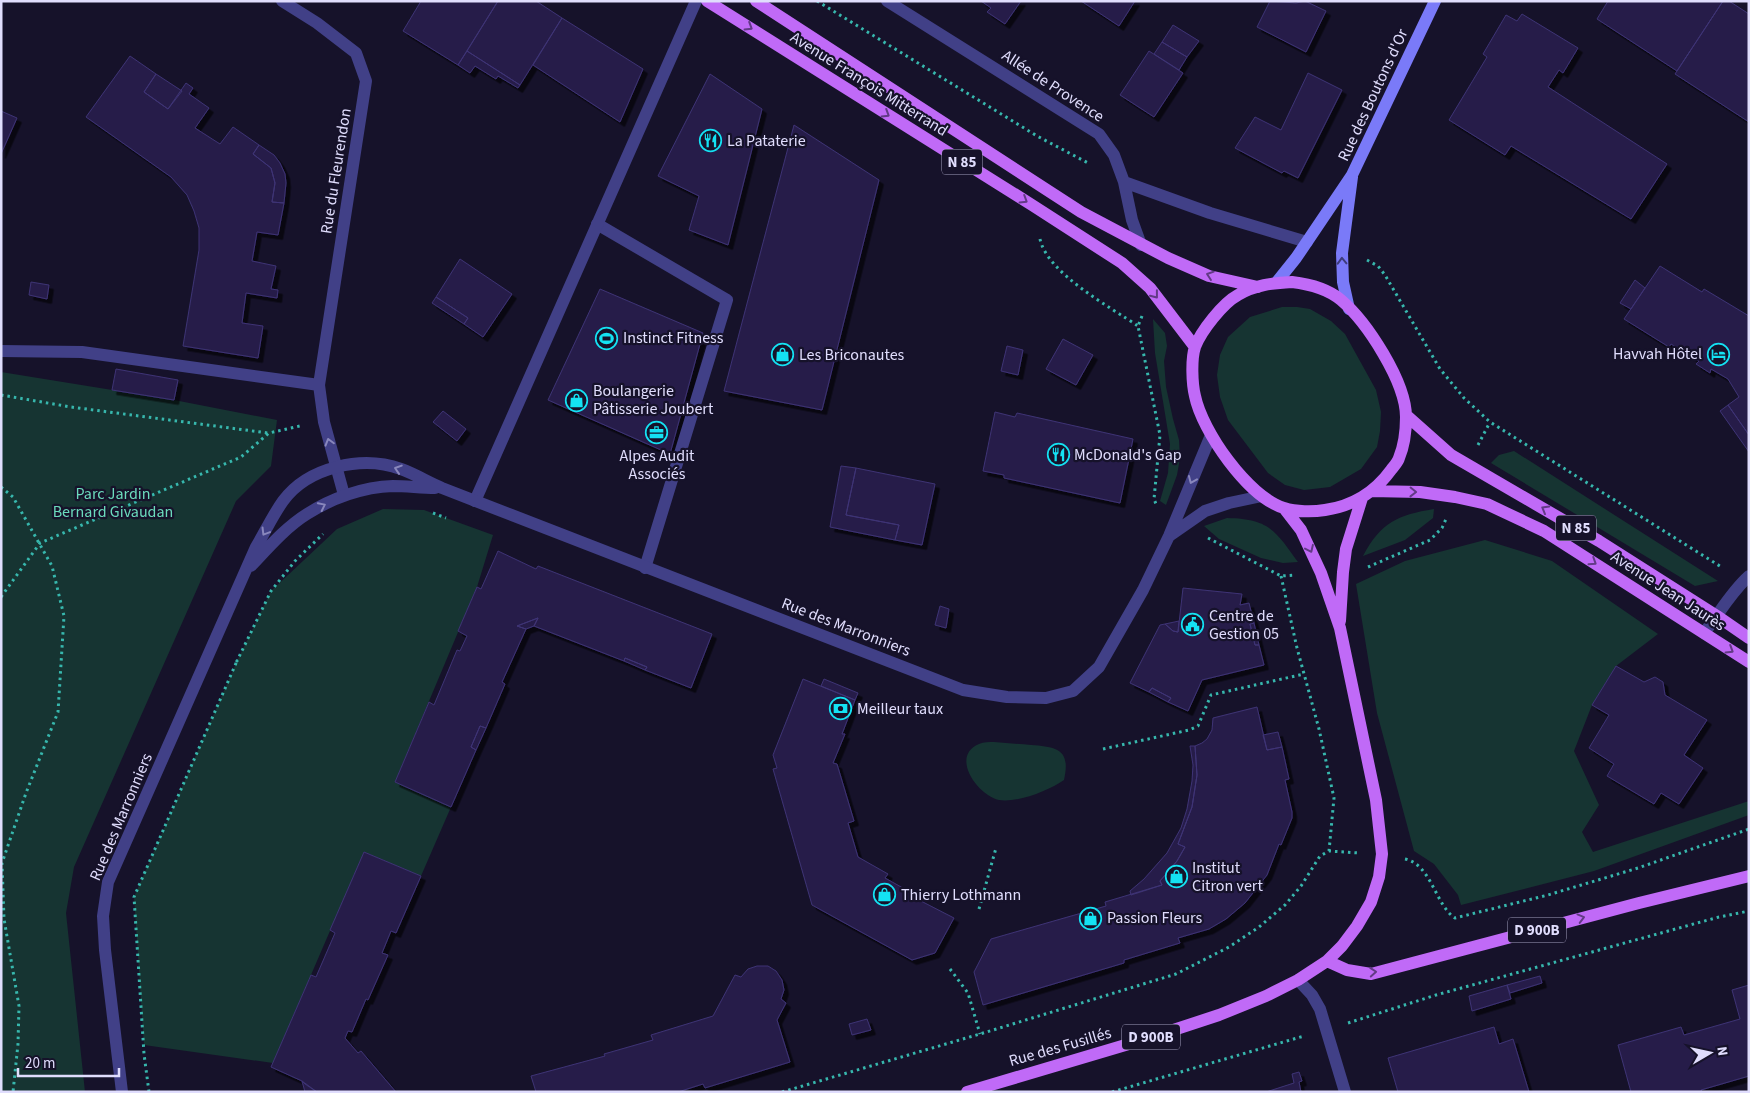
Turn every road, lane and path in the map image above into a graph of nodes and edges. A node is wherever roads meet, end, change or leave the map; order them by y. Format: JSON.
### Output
{"nodes":[{"id":1,"x":282,"y":1,"type":"edge"},
{"id":2,"x":696,"y":1,"type":"edge"},
{"id":3,"x":707,"y":1,"type":"edge"},
{"id":4,"x":756,"y":1,"type":"edge"},
{"id":5,"x":817,"y":1,"type":"edge"},
{"id":6,"x":888,"y":1,"type":"edge"},
{"id":7,"x":1435,"y":1,"type":"edge"},
{"id":8,"x":1352,"y":175,"type":"junction"},
{"id":9,"x":1124,"y":182,"type":"junction"},
{"id":10,"x":1032,"y":205,"type":"junction"},
{"id":11,"x":597,"y":224,"type":"junction"},
{"id":12,"x":1307,"y":242,"type":"junction"},
{"id":13,"x":1141,"y":245,"type":"junction"},
{"id":14,"x":1342,"y":252,"type":"junction"},
{"id":15,"x":1276,"y":283,"type":"junction"},
{"id":16,"x":1258,"y":287,"type":"junction"},
{"id":17,"x":1150,"y":288,"type":"junction"},
{"id":18,"x":1349,"y":309,"type":"junction"},
{"id":19,"x":1138,"y":326,"type":"junction"},
{"id":20,"x":1195,"y":347,"type":"junction"},
{"id":21,"x":1,"y":351,"type":"edge"},
{"id":22,"x":319,"y":384,"type":"junction"},
{"id":23,"x":1,"y":395,"type":"edge"},
{"id":24,"x":1406,"y":415,"type":"junction"},
{"id":25,"x":324,"y":422,"type":"junction"},
{"id":26,"x":1490,"y":422,"type":"junction"},
{"id":27,"x":269,"y":433,"type":"junction"},
{"id":28,"x":1211,"y":435,"type":"junction"},
{"id":29,"x":1468,"y":464,"type":"junction"},
{"id":30,"x":336,"y":466,"type":"junction"},
{"id":31,"x":1,"y":487,"type":"edge"},
{"id":32,"x":442,"y":488,"type":"junction"},
{"id":33,"x":1366,"y":495,"type":"junction"},
{"id":34,"x":344,"y":496,"type":"junction"},
{"id":35,"x":1262,"y":496,"type":"junction"},
{"id":36,"x":1455,"y":496,"type":"junction"},
{"id":37,"x":475,"y":501,"type":"junction"},
{"id":38,"x":1284,"y":508,"type":"junction"},
{"id":39,"x":424,"y":510,"type":"dead end"},
{"id":40,"x":450,"y":519,"type":"dead end"},
{"id":41,"x":1179,"y":523,"type":"junction"},
{"id":42,"x":326,"y":532,"type":"dead end"},
{"id":43,"x":40,"y":543,"type":"junction"},
{"id":44,"x":645,"y":568,"type":"junction"},
{"id":45,"x":246,"y":572,"type":"junction"},
{"id":46,"x":1342,"y":572,"type":"junction"},
{"id":47,"x":1321,"y":573,"type":"junction"},
{"id":48,"x":1281,"y":576,"type":"junction"},
{"id":49,"x":1746,"y":578,"type":"edge"},
{"id":50,"x":1,"y":597,"type":"edge"},
{"id":51,"x":1718,"y":616,"type":"junction"},
{"id":52,"x":1340,"y":628,"type":"junction"},
{"id":53,"x":1704,"y":633,"type":"junction"},
{"id":54,"x":216,"y":638,"type":"junction"},
{"id":55,"x":1749,"y":638,"type":"edge"},
{"id":56,"x":237,"y":661,"type":"junction"},
{"id":57,"x":1749,"y":662,"type":"edge"},
{"id":58,"x":1304,"y":674,"type":"junction"},
{"id":59,"x":1103,"y":749,"type":"dead end"},
{"id":60,"x":1749,"y":829,"type":"edge"},
{"id":61,"x":996,"y":848,"type":"dead end"},
{"id":62,"x":1329,"y":851,"type":"junction"},
{"id":63,"x":1382,"y":854,"type":"junction"},
{"id":64,"x":1749,"y":876,"type":"edge"},
{"id":65,"x":979,"y":909,"type":"dead end"},
{"id":66,"x":1749,"y":911,"type":"edge"},
{"id":67,"x":1326,"y":961,"type":"junction"},
{"id":68,"x":950,"y":969,"type":"dead end"},
{"id":69,"x":1298,"y":980,"type":"junction"},
{"id":70,"x":1326,"y":1030,"type":"junction"},
{"id":71,"x":980,"y":1034,"type":"junction"},
{"id":72,"x":122,"y":1091,"type":"edge"},
{"id":73,"x":13,"y":1092,"type":"edge"},
{"id":74,"x":149,"y":1092,"type":"edge"},
{"id":75,"x":782,"y":1092,"type":"edge"},
{"id":76,"x":967,"y":1092,"type":"edge"},
{"id":77,"x":1112,"y":1092,"type":"edge"},
{"id":78,"x":1345,"y":1092,"type":"edge"}],
"edges":[{"from":1,"to":22,"type":"street","name":"Rue du Fleurendon"},
{"from":2,"to":11,"type":"street"},
{"from":3,"to":10,"type":"main road","name":"Avenue François Mitterrand","number":"N 85","one_way":true},
{"from":4,"to":13,"type":"main road","name":"Avenue François Mitterrand","number":"N 85"},
{"from":5,"to":9,"type":"path"},
{"from":6,"to":9,"type":"street","name":"Allée de Provence"},
{"from":7,"to":8,"type":"main road","name":"Rue des Boutons d'Or"},
{"from":8,"to":12,"type":"main road","name":"Rue des Boutons d'Or"},
{"from":8,"to":14,"type":"main road","name":"Rue des Boutons d'Or"},
{"from":9,"to":12,"type":"street"},
{"from":9,"to":13,"type":"street","name":"Allée de Provence"},
{"from":10,"to":17,"type":"main road","name":"Avenue François Mitterrand","number":"N 85"},
{"from":10,"to":19,"type":"path"},
{"from":11,"to":37,"type":"street"},
{"from":11,"to":44,"type":"street"},
{"from":12,"to":15,"type":"main road","name":"Rue des Boutons d'Or"},
{"from":16,"to":13,"type":"main road","name":"Avenue François Mitterrand","number":"N 85","one_way":true},
{"from":18,"to":14,"type":"main road","name":"Rue des Boutons d'Or","one_way":true},
{"from":14,"to":26,"type":"path"},
{"from":15,"to":16,"type":"main road"},
{"from":15,"to":18,"type":"main road"},
{"from":16,"to":20,"type":"main road"},
{"from":17,"to":19,"type":"path"},
{"from":17,"to":20,"type":"main road","name":"Avenue François Mitterrand","number":"N 85","one_way":true},
{"from":18,"to":24,"type":"main road"},
{"from":19,"to":41,"type":"path"},
{"from":20,"to":28,"type":"main road"},
{"from":21,"to":22,"type":"street"},
{"from":22,"to":25,"type":"street","name":"Rue du Fleurendon"},
{"from":23,"to":27,"type":"path"},
{"from":24,"to":29,"type":"main road","name":"Avenue Jean Jaurès","number":"N 85"},
{"from":24,"to":33,"type":"main road"},
{"from":25,"to":27,"type":"path"},
{"from":30,"to":25,"type":"street","name":"Rue du Fleurendon","one_way":true},
{"from":26,"to":29,"type":"path"},
{"from":26,"to":49,"type":"path"},
{"from":27,"to":43,"type":"path"},
{"from":28,"to":35,"type":"main road"},
{"from":28,"to":41,"type":"street","name":"Rue des Marronniers","one_way":true},
{"from":51,"to":29,"type":"main road","name":"Avenue Jean Jaurès","number":"N 85","one_way":true},
{"from":32,"to":30,"type":"street","name":"Rue des Marronniers","one_way":true},
{"from":30,"to":34,"type":"street","name":"Rue du Fleurendon"},
{"from":30,"to":45,"type":"street","name":"Rue des Marronniers","one_way":true},
{"from":31,"to":43,"type":"path"},
{"from":32,"to":34,"type":"street","name":"Rue des Marronniers"},
{"from":32,"to":37,"type":"street","name":"Rue des Marronniers"},
{"from":33,"to":36,"type":"main road","name":"Avenue Jean Jaurès","number":"N 85","one_way":true},
{"from":33,"to":38,"type":"main road"},
{"from":33,"to":46,"type":"main road"},
{"from":45,"to":34,"type":"street","name":"Rue des Marronniers","one_way":true},
{"from":35,"to":38,"type":"main road"},
{"from":35,"to":41,"type":"street","name":"Rue des Marronniers"},
{"from":36,"to":46,"type":"path"},
{"from":36,"to":53,"type":"main road","name":"Avenue Jean Jaurès","number":"N 85","one_way":true},
{"from":37,"to":44,"type":"street","name":"Rue des Marronniers"},
{"from":38,"to":47,"type":"main road","one_way":true},
{"from":39,"to":40,"type":"path"},
{"from":41,"to":44,"type":"street","name":"Rue des Marronniers"},
{"from":41,"to":48,"type":"path"},
{"from":42,"to":56,"type":"path"},
{"from":43,"to":50,"type":"path"},
{"from":43,"to":73,"type":"path"},
{"from":45,"to":54,"type":"street","name":"Rue des Marronniers"},
{"from":46,"to":52,"type":"main road"},
{"from":47,"to":48,"type":"path"},
{"from":47,"to":52,"type":"main road"},
{"from":48,"to":58,"type":"path"},
{"from":49,"to":51,"type":"street"},
{"from":51,"to":53,"type":"street"},
{"from":51,"to":55,"type":"main road","name":"Avenue Jean Jaurès","number":"N 85"},
{"from":52,"to":63,"type":"main road","name":"Rue des Fusillés"},
{"from":53,"to":57,"type":"main road","name":"Avenue Jean Jaurès","number":"N 85","one_way":true},
{"from":54,"to":56,"type":"path"},
{"from":54,"to":72,"type":"street","name":"Rue des Marronniers"},
{"from":56,"to":74,"type":"path"},
{"from":58,"to":59,"type":"path"},
{"from":58,"to":62,"type":"path"},
{"from":60,"to":63,"type":"path"},
{"from":61,"to":65,"type":"path"},
{"from":62,"to":63,"type":"path"},
{"from":62,"to":71,"type":"path"},
{"from":63,"to":67,"type":"main road","name":"Rue des Fusillés"},
{"from":67,"to":64,"type":"main road","number":"D 900B","one_way":true},
{"from":66,"to":70,"type":"path"},
{"from":67,"to":69,"type":"main road","name":"Rue des Fusillés","number":"D 900B"},
{"from":68,"to":71,"type":"path"},
{"from":69,"to":70,"type":"street"},
{"from":69,"to":76,"type":"main road","name":"Rue des Fusillés","number":"D 900B"},
{"from":70,"to":77,"type":"path"},
{"from":70,"to":78,"type":"street"},
{"from":71,"to":75,"type":"path"}]}
